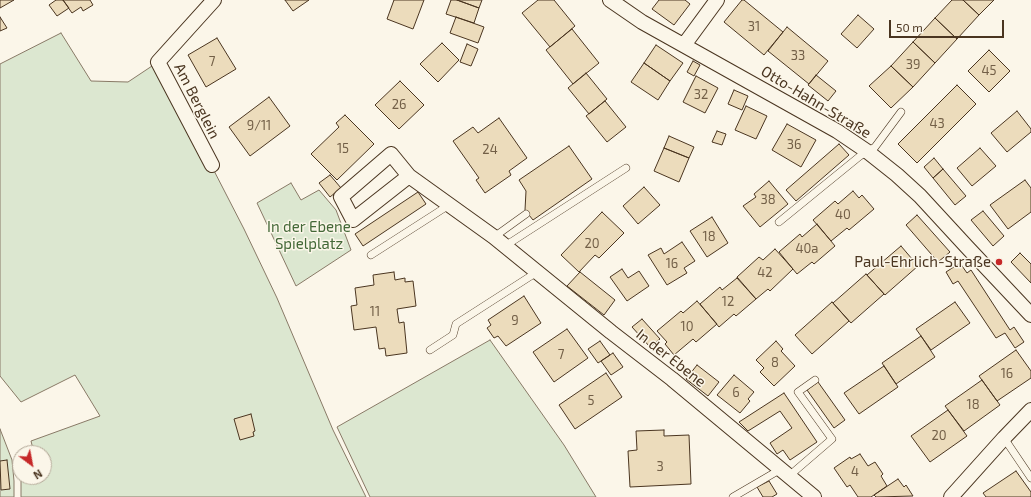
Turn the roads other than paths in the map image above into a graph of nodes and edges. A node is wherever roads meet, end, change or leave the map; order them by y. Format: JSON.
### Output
{"nodes":[{"id":1,"x":214,"y":0,"type":"edge"},
{"id":2,"x":610,"y":0,"type":"edge"},
{"id":3,"x":717,"y":0,"type":"edge"},
{"id":4,"x":684,"y":45,"type":"junction"},
{"id":5,"x":901,"y":112,"type":"dead end"},
{"id":6,"x":868,"y":152,"type":"junction"},
{"id":7,"x":212,"y":166,"type":"dead end"},
{"id":8,"x":626,"y":168,"type":"dead end"},
{"id":9,"x":409,"y":176,"type":"junction"},
{"id":10,"x":449,"y":205,"type":"junction"},
{"id":11,"x":526,"y":214,"type":"dead end"},
{"id":12,"x":779,"y":222,"type":"dead end"},
{"id":13,"x":494,"y":237,"type":"junction"},
{"id":14,"x":506,"y":246,"type":"junction"},
{"id":15,"x":371,"y":255,"type":"dead end"},
{"id":16,"x":537,"y":272,"type":"junction"},
{"id":17,"x":1031,"y":315,"type":"edge"},
{"id":18,"x":430,"y":350,"type":"dead end"},
{"id":19,"x":815,"y":380,"type":"dead end"},
{"id":20,"x":1031,"y":410,"type":"edge"},
{"id":21,"x":1004,"y":438,"type":"junction"},
{"id":22,"x":785,"y":472,"type":"junction"},
{"id":23,"x":1031,"y":478,"type":"edge"},
{"id":24,"x":733,"y":497,"type":"edge"},
{"id":25,"x":814,"y":497,"type":"edge"},
{"id":26,"x":951,"y":497,"type":"edge"}],
"edges":[{"from":1,"to":7,"type":"street","name":"Am Berglein"},
{"from":2,"to":4,"type":"street","name":"Otto-Hahn-Straße"},
{"from":3,"to":4,"type":"street"},
{"from":4,"to":6,"type":"street","name":"Otto-Hahn-Straße"},
{"from":5,"to":6,"type":"lane"},
{"from":6,"to":12,"type":"lane"},
{"from":6,"to":17,"type":"street","name":"Otto-Hahn-Straße"},
{"from":8,"to":14,"type":"lane"},
{"from":9,"to":9,"type":"street","name":"In der Ebene"},
{"from":9,"to":10,"type":"street","name":"In der Ebene"},
{"from":10,"to":13,"type":"street","name":"In der Ebene"},
{"from":10,"to":15,"type":"lane"},
{"from":11,"to":13,"type":"lane"},
{"from":13,"to":14,"type":"street","name":"In der Ebene"},
{"from":14,"to":16,"type":"street","name":"In der Ebene"},
{"from":16,"to":18,"type":"lane"},
{"from":16,"to":22,"type":"street","name":"In der Ebene"},
{"from":19,"to":22,"type":"lane"},
{"from":20,"to":21,"type":"street"},
{"from":21,"to":23,"type":"lane"},
{"from":21,"to":26,"type":"street"},
{"from":22,"to":24,"type":"lane"},
{"from":22,"to":25,"type":"street","name":"In der Ebene"}]}
